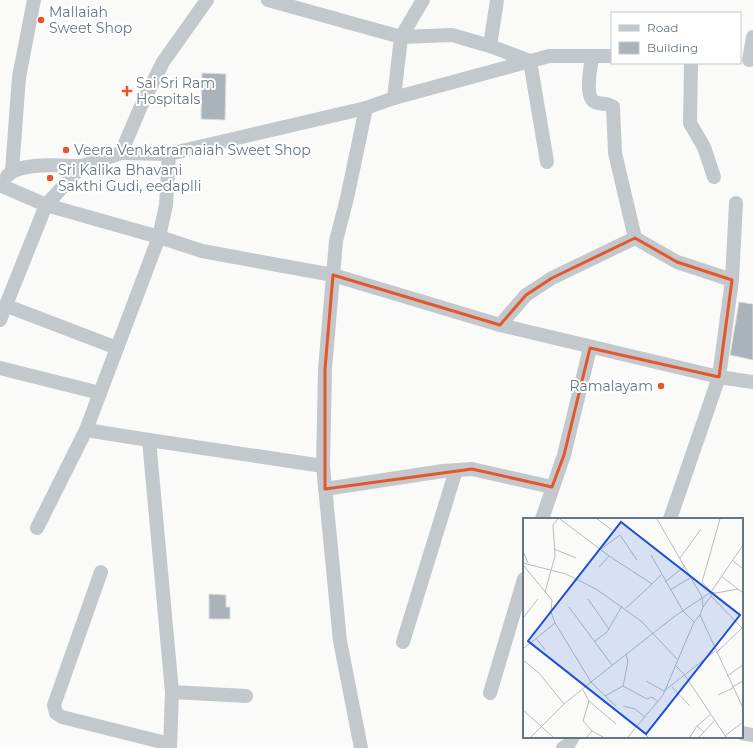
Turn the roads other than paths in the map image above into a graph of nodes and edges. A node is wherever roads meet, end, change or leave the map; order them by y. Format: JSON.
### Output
{"nodes":[{"id":1,"x":34,"y":0,"type":"edge"},
{"id":2,"x":207,"y":0,"type":"edge"},
{"id":3,"x":268,"y":0,"type":"edge"},
{"id":4,"x":423,"y":0,"type":"edge"},
{"id":5,"x":497,"y":0,"type":"edge"},
{"id":6,"x":401,"y":37,"type":"junction"},
{"id":7,"x":753,"y":37,"type":"edge"},
{"id":8,"x":490,"y":46,"type":"junction"},
{"id":9,"x":592,"y":56,"type":"junction"},
{"id":10,"x":611,"y":56,"type":"edge"},
{"id":11,"x":747,"y":60,"type":"edge"},
{"id":12,"x":530,"y":61,"type":"junction"},
{"id":13,"x":691,"y":64,"type":"edge"},
{"id":14,"x":394,"y":98,"type":"junction"},
{"id":15,"x":366,"y":108,"type":"junction"},
{"id":16,"x":121,"y":154,"type":"junction"},
{"id":17,"x":169,"y":154,"type":"junction"},
{"id":18,"x":547,"y":162,"type":"dead end"},
{"id":19,"x":82,"y":166,"type":"junction"},
{"id":20,"x":12,"y":171,"type":"junction"},
{"id":21,"x":714,"y":177,"type":"dead end"},
{"id":22,"x":0,"y":184,"type":"edge"},
{"id":23,"x":736,"y":203,"type":"dead end"},
{"id":24,"x":46,"y":205,"type":"junction"},
{"id":25,"x":160,"y":237,"type":"junction"},
{"id":26,"x":635,"y":238,"type":"junction"},
{"id":27,"x":333,"y":275,"type":"junction"},
{"id":28,"x":732,"y":280,"type":"junction"},
{"id":29,"x":7,"y":306,"type":"junction"},
{"id":30,"x":0,"y":320,"type":"edge"},
{"id":31,"x":500,"y":325,"type":"junction"},
{"id":32,"x":117,"y":348,"type":"junction"},
{"id":33,"x":590,"y":348,"type":"junction"},
{"id":34,"x":0,"y":368,"type":"edge"},
{"id":35,"x":719,"y":377,"type":"junction"},
{"id":36,"x":753,"y":382,"type":"edge"},
{"id":37,"x":100,"y":393,"type":"junction"},
{"id":38,"x":86,"y":430,"type":"junction"},
{"id":39,"x":149,"y":440,"type":"junction"},
{"id":40,"x":323,"y":466,"type":"junction"},
{"id":41,"x":456,"y":470,"type":"junction"},
{"id":42,"x":552,"y":486,"type":"junction"},
{"id":43,"x":325,"y":489,"type":"junction"},
{"id":44,"x":542,"y":518,"type":"edge"},
{"id":45,"x":670,"y":518,"type":"edge"},
{"id":46,"x":37,"y":528,"type":"dead end"},
{"id":47,"x":101,"y":572,"type":"dead end"},
{"id":48,"x":523,"y":582,"type":"edge"},
{"id":49,"x":403,"y":642,"type":"dead end"},
{"id":50,"x":172,"y":692,"type":"junction"},
{"id":51,"x":490,"y":693,"type":"dead end"},
{"id":52,"x":246,"y":696,"type":"dead end"},
{"id":53,"x":743,"y":733,"type":"edge"},
{"id":54,"x":753,"y":735,"type":"edge"},
{"id":55,"x":572,"y":738,"type":"edge"},
{"id":56,"x":170,"y":746,"type":"edge"},
{"id":57,"x":361,"y":748,"type":"edge"},
{"id":58,"x":563,"y":748,"type":"edge"}],
"edges":[{"from":1,"to":20,"type":"street"},
{"from":2,"to":16,"type":"street"},
{"from":3,"to":6,"type":"street"},
{"from":4,"to":6,"type":"street"},
{"from":5,"to":8,"type":"street"},
{"from":6,"to":8,"type":"street"},
{"from":6,"to":14,"type":"street"},
{"from":7,"to":11,"type":"street"},
{"from":8,"to":12,"type":"street"},
{"from":9,"to":10,"type":"street"},
{"from":9,"to":12,"type":"street"},
{"from":9,"to":26,"type":"street"},
{"from":12,"to":14,"type":"street"},
{"from":12,"to":18,"type":"street"},
{"from":13,"to":21,"type":"street"},
{"from":14,"to":15,"type":"street"},
{"from":15,"to":17,"type":"street"},
{"from":15,"to":27,"type":"street"},
{"from":16,"to":17,"type":"street"},
{"from":16,"to":19,"type":"street"},
{"from":17,"to":25,"type":"street"},
{"from":19,"to":20,"type":"street"},
{"from":19,"to":24,"type":"street"},
{"from":20,"to":22,"type":"street"},
{"from":22,"to":24,"type":"street"},
{"from":23,"to":28,"type":"street"},
{"from":24,"to":25,"type":"street"},
{"from":24,"to":29,"type":"street"},
{"from":25,"to":27,"type":"street"},
{"from":25,"to":32,"type":"street"},
{"from":26,"to":28,"type":"street"},
{"from":26,"to":31,"type":"street"},
{"from":27,"to":31,"type":"street"},
{"from":27,"to":40,"type":"street"},
{"from":28,"to":35,"type":"street"},
{"from":29,"to":30,"type":"street"},
{"from":29,"to":32,"type":"street"},
{"from":31,"to":33,"type":"street"},
{"from":32,"to":37,"type":"street"},
{"from":33,"to":35,"type":"street"},
{"from":33,"to":42,"type":"street"},
{"from":34,"to":37,"type":"street"},
{"from":35,"to":36,"type":"street"},
{"from":35,"to":45,"type":"street"},
{"from":37,"to":38,"type":"street"},
{"from":38,"to":39,"type":"street"},
{"from":38,"to":46,"type":"street"},
{"from":39,"to":40,"type":"street"},
{"from":39,"to":50,"type":"street"},
{"from":40,"to":43,"type":"street"},
{"from":41,"to":42,"type":"street"},
{"from":41,"to":43,"type":"street"},
{"from":41,"to":49,"type":"street"},
{"from":42,"to":44,"type":"street"},
{"from":43,"to":57,"type":"street"},
{"from":47,"to":56,"type":"street"},
{"from":48,"to":51,"type":"street"},
{"from":50,"to":52,"type":"street"},
{"from":50,"to":56,"type":"street"},
{"from":53,"to":54,"type":"street"},
{"from":55,"to":58,"type":"street"}]}
